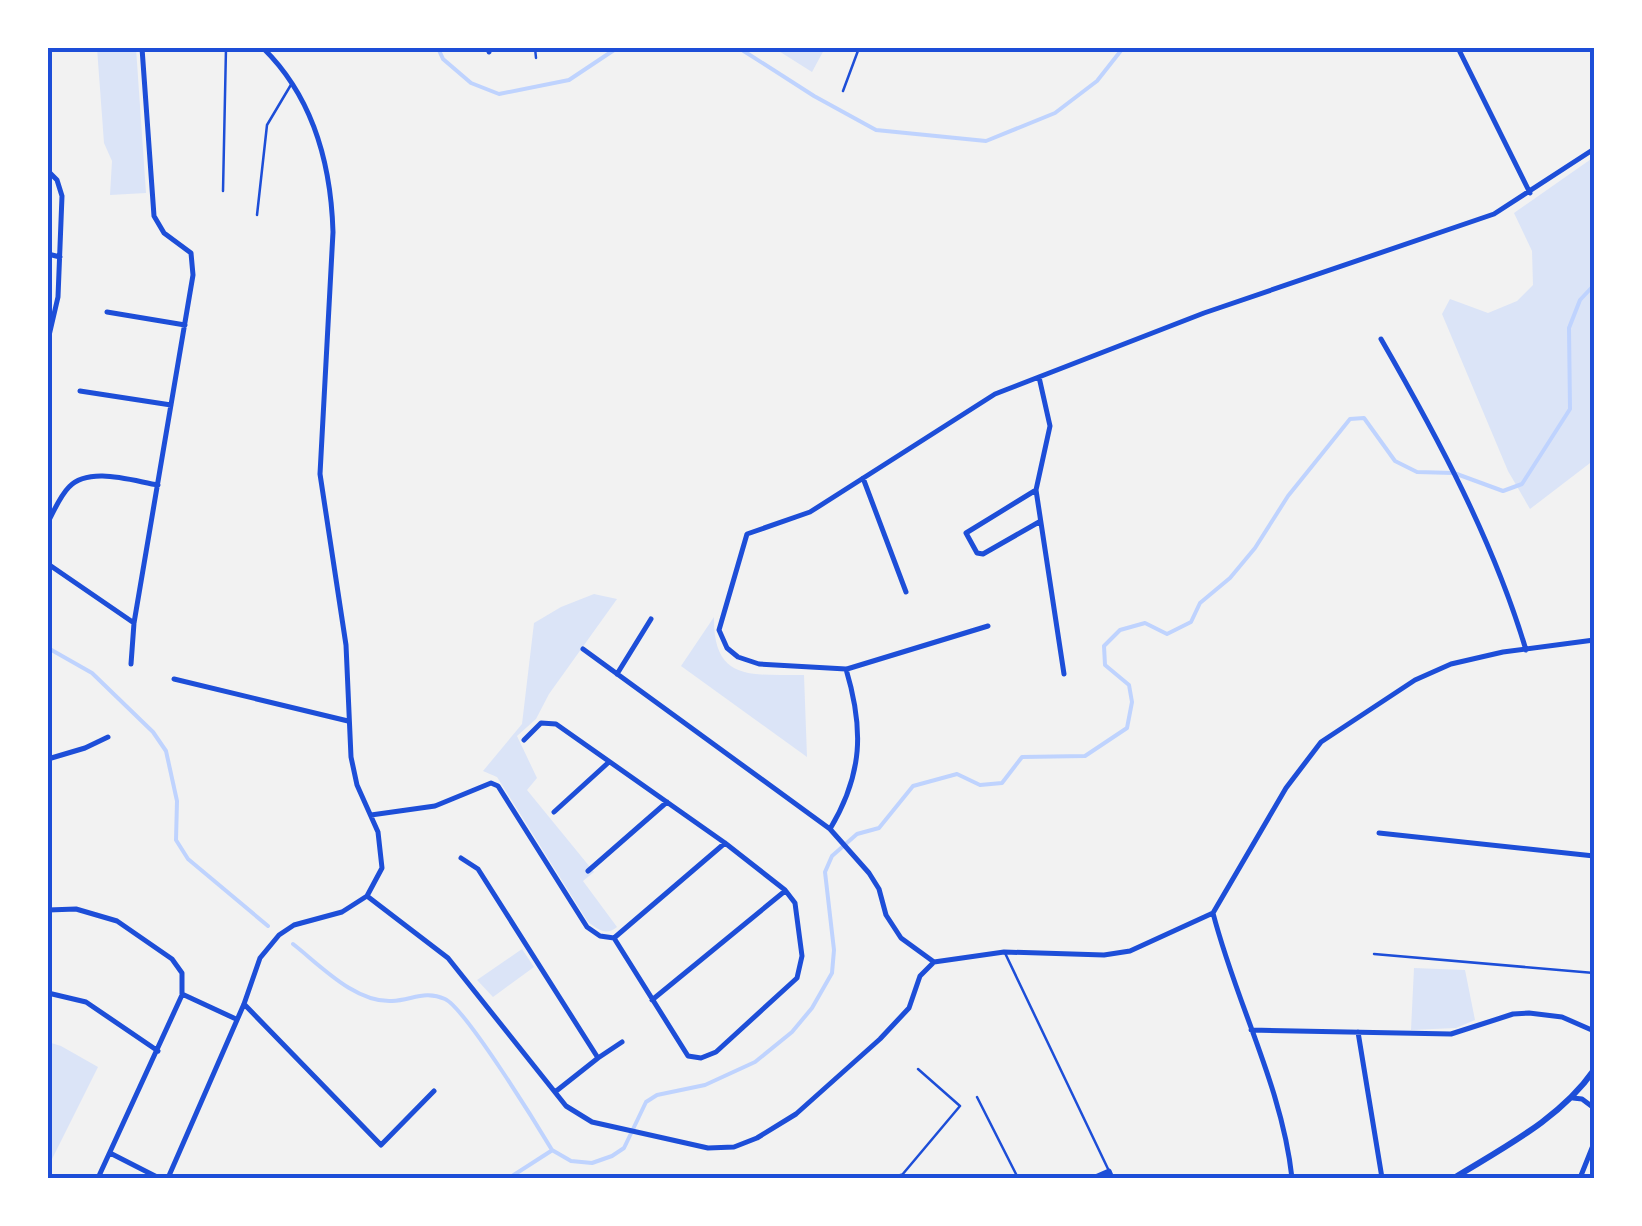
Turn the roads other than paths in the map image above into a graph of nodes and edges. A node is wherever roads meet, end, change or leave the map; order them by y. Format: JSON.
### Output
{"nodes":[{"id":1,"x":142,"y":48,"type":"edge"},
{"id":2,"x":226,"y":48,"type":"edge"},
{"id":3,"x":263,"y":48,"type":"edge"},
{"id":4,"x":535,"y":48,"type":"edge"},
{"id":5,"x":860,"y":48,"type":"edge"},
{"id":6,"x":1458,"y":48,"type":"edge"},
{"id":7,"x":536,"y":58,"type":"dead end"},
{"id":8,"x":292,"y":82,"type":"junction"},
{"id":9,"x":843,"y":91,"type":"dead end"},
{"id":10,"x":1594,"y":149,"type":"edge"},
{"id":11,"x":48,"y":170,"type":"edge"},
{"id":12,"x":222,"y":191,"type":"dead end"},
{"id":13,"x":1530,"y":193,"type":"junction"},
{"id":14,"x":256,"y":215,"type":"dead end"},
{"id":15,"x":48,"y":254,"type":"edge"},
{"id":16,"x":60,"y":257,"type":"junction"},
{"id":17,"x":107,"y":312,"type":"dead end"},
{"id":18,"x":184,"y":325,"type":"junction"},
{"id":19,"x":1380,"y":339,"type":"dead end"},
{"id":20,"x":48,"y":340,"type":"edge"},
{"id":21,"x":1038,"y":377,"type":"junction"},
{"id":22,"x":80,"y":391,"type":"dead end"},
{"id":23,"x":171,"y":405,"type":"junction"},
{"id":24,"x":863,"y":477,"type":"junction"},
{"id":25,"x":158,"y":485,"type":"junction"},
{"id":26,"x":1036,"y":490,"type":"junction"},
{"id":27,"x":1040,"y":521,"type":"junction"},
{"id":28,"x":48,"y":522,"type":"edge"},
{"id":29,"x":48,"y":564,"type":"edge"},
{"id":30,"x":906,"y":592,"type":"dead end"},
{"id":31,"x":651,"y":619,"type":"dead end"},
{"id":32,"x":134,"y":623,"type":"junction"},
{"id":33,"x":988,"y":626,"type":"dead end"},
{"id":34,"x":1594,"y":640,"type":"edge"},
{"id":35,"x":583,"y":650,"type":"dead end"},
{"id":36,"x":1526,"y":650,"type":"junction"},
{"id":37,"x":130,"y":664,"type":"dead end"},
{"id":38,"x":846,"y":669,"type":"junction"},
{"id":39,"x":616,"y":674,"type":"junction"},
{"id":40,"x":1064,"y":674,"type":"dead end"},
{"id":41,"x":174,"y":679,"type":"dead end"},
{"id":42,"x":348,"y":720,"type":"junction"},
{"id":43,"x":108,"y":737,"type":"dead end"},
{"id":44,"x":524,"y":740,"type":"dead end"},
{"id":45,"x":48,"y":759,"type":"edge"},
{"id":46,"x":609,"y":762,"type":"junction"},
{"id":47,"x":668,"y":802,"type":"junction"},
{"id":48,"x":554,"y":812,"type":"dead end"},
{"id":49,"x":370,"y":815,"type":"junction"},
{"id":50,"x":830,"y":829,"type":"junction"},
{"id":51,"x":1379,"y":833,"type":"dead end"},
{"id":52,"x":725,"y":843,"type":"junction"},
{"id":53,"x":1594,"y":856,"type":"edge"},
{"id":54,"x":461,"y":858,"type":"dead end"},
{"id":55,"x":588,"y":870,"type":"dead end"},
{"id":56,"x":785,"y":890,"type":"junction"},
{"id":57,"x":367,"y":896,"type":"junction"},
{"id":58,"x":48,"y":910,"type":"edge"},
{"id":59,"x":1213,"y":914,"type":"junction"},
{"id":60,"x":614,"y":938,"type":"junction"},
{"id":61,"x":1004,"y":952,"type":"junction"},
{"id":62,"x":1374,"y":954,"type":"dead end"},
{"id":63,"x":934,"y":962,"type":"junction"},
{"id":64,"x":1594,"y":973,"type":"edge"},
{"id":65,"x":48,"y":994,"type":"edge"},
{"id":66,"x":182,"y":994,"type":"junction"},
{"id":67,"x":652,"y":1000,"type":"junction"},
{"id":68,"x":244,"y":1004,"type":"junction"},
{"id":69,"x":236,"y":1020,"type":"junction"},
{"id":70,"x":1251,"y":1030,"type":"junction"},
{"id":71,"x":1594,"y":1031,"type":"edge"},
{"id":72,"x":1358,"y":1032,"type":"junction"},
{"id":73,"x":622,"y":1042,"type":"dead end"},
{"id":74,"x":158,"y":1052,"type":"junction"},
{"id":75,"x":598,"y":1058,"type":"junction"},
{"id":76,"x":918,"y":1069,"type":"dead end"},
{"id":77,"x":1594,"y":1070,"type":"edge"},
{"id":78,"x":434,"y":1091,"type":"dead end"},
{"id":79,"x":555,"y":1092,"type":"junction"},
{"id":80,"x":977,"y":1097,"type":"dead end"},
{"id":81,"x":1573,"y":1098,"type":"junction"},
{"id":82,"x":1594,"y":1108,"type":"edge"},
{"id":83,"x":1594,"y":1143,"type":"edge"},
{"id":84,"x":110,"y":1153,"type":"junction"},
{"id":85,"x":1108,"y":1171,"type":"junction"},
{"id":86,"x":898,"y":1177,"type":"edge"},
{"id":87,"x":98,"y":1178,"type":"edge"},
{"id":88,"x":159,"y":1178,"type":"edge"},
{"id":89,"x":168,"y":1178,"type":"edge"},
{"id":90,"x":1018,"y":1178,"type":"edge"},
{"id":91,"x":1093,"y":1178,"type":"edge"},
{"id":92,"x":1112,"y":1178,"type":"edge"},
{"id":93,"x":1292,"y":1178,"type":"edge"},
{"id":94,"x":1382,"y":1178,"type":"edge"},
{"id":95,"x":1454,"y":1178,"type":"edge"},
{"id":96,"x":1580,"y":1178,"type":"edge"}],
"edges":[{"from":1,"to":18,"type":"street"},
{"from":2,"to":12,"type":"lane"},
{"from":3,"to":8,"type":"street"},
{"from":4,"to":7,"type":"lane"},
{"from":5,"to":9,"type":"lane"},
{"from":6,"to":13,"type":"street"},
{"from":8,"to":14,"type":"lane"},
{"from":8,"to":42,"type":"street"},
{"from":10,"to":13,"type":"street"},
{"from":11,"to":16,"type":"street"},
{"from":13,"to":21,"type":"street"},
{"from":15,"to":16,"type":"street"},
{"from":16,"to":20,"type":"street"},
{"from":17,"to":18,"type":"street"},
{"from":18,"to":23,"type":"street"},
{"from":19,"to":36,"type":"street"},
{"from":21,"to":24,"type":"street"},
{"from":21,"to":26,"type":"street"},
{"from":22,"to":23,"type":"street"},
{"from":23,"to":25,"type":"street"},
{"from":24,"to":30,"type":"street"},
{"from":24,"to":38,"type":"street"},
{"from":25,"to":28,"type":"street"},
{"from":25,"to":32,"type":"street"},
{"from":26,"to":27,"type":"street"},
{"from":26,"to":27,"type":"street"},
{"from":27,"to":40,"type":"street"},
{"from":29,"to":32,"type":"street"},
{"from":31,"to":39,"type":"street"},
{"from":32,"to":37,"type":"street"},
{"from":33,"to":38,"type":"street"},
{"from":34,"to":36,"type":"street"},
{"from":35,"to":39,"type":"street"},
{"from":36,"to":59,"type":"street"},
{"from":38,"to":50,"type":"street"},
{"from":39,"to":50,"type":"street"},
{"from":41,"to":42,"type":"street"},
{"from":42,"to":49,"type":"street"},
{"from":43,"to":45,"type":"street"},
{"from":44,"to":46,"type":"street"},
{"from":46,"to":47,"type":"street"},
{"from":46,"to":48,"type":"street"},
{"from":47,"to":52,"type":"street"},
{"from":47,"to":55,"type":"street"},
{"from":49,"to":57,"type":"street"},
{"from":49,"to":60,"type":"street"},
{"from":50,"to":63,"type":"street"},
{"from":51,"to":53,"type":"street"},
{"from":52,"to":56,"type":"street"},
{"from":52,"to":60,"type":"street"},
{"from":54,"to":75,"type":"street"},
{"from":56,"to":67,"type":"street"},
{"from":56,"to":67,"type":"street"},
{"from":57,"to":68,"type":"street"},
{"from":57,"to":79,"type":"street"},
{"from":58,"to":66,"type":"street"},
{"from":59,"to":61,"type":"street"},
{"from":59,"to":70,"type":"street"},
{"from":60,"to":67,"type":"street"},
{"from":61,"to":63,"type":"street"},
{"from":61,"to":85,"type":"lane"},
{"from":62,"to":64,"type":"lane"},
{"from":63,"to":79,"type":"street"},
{"from":65,"to":74,"type":"street"},
{"from":66,"to":69,"type":"street"},
{"from":66,"to":74,"type":"street"},
{"from":68,"to":69,"type":"street"},
{"from":68,"to":78,"type":"street"},
{"from":69,"to":89,"type":"street"},
{"from":70,"to":72,"type":"street"},
{"from":70,"to":93,"type":"street"},
{"from":71,"to":72,"type":"street"},
{"from":72,"to":94,"type":"street"},
{"from":73,"to":75,"type":"street"},
{"from":74,"to":84,"type":"street"},
{"from":75,"to":79,"type":"street"},
{"from":76,"to":86,"type":"lane"},
{"from":77,"to":81,"type":"main road"},
{"from":80,"to":90,"type":"lane"},
{"from":81,"to":82,"type":"street"},
{"from":81,"to":95,"type":"main road"},
{"from":83,"to":96,"type":"street"},
{"from":84,"to":87,"type":"street"},
{"from":84,"to":88,"type":"street"},
{"from":85,"to":91,"type":"street"},
{"from":85,"to":92,"type":"street"}]}
